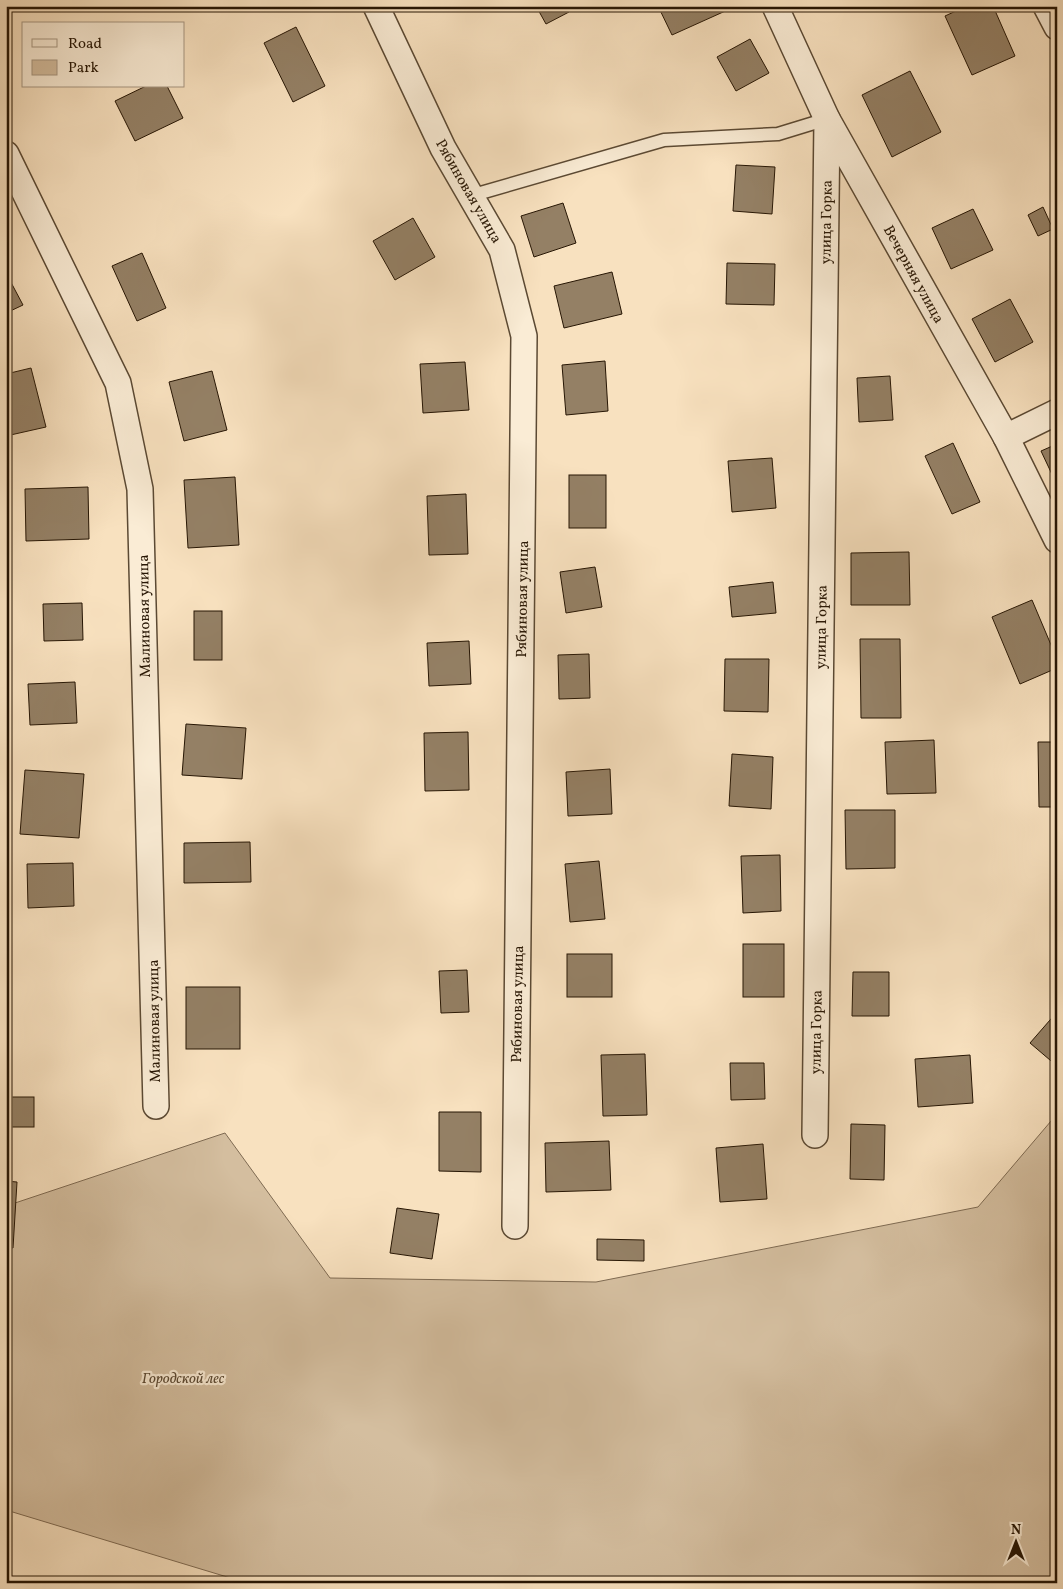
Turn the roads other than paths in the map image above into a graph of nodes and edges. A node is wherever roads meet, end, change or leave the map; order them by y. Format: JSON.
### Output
{"nodes":[{"id":1,"x":376,"y":6,"type":"edge"},
{"id":2,"x":775,"y":6,"type":"edge"},
{"id":3,"x":1046,"y":6,"type":"edge"},
{"id":4,"x":1057,"y":27,"type":"edge"},
{"id":5,"x":827,"y":119,"type":"junction"},
{"id":6,"x":6,"y":154,"type":"edge"},
{"id":7,"x":470,"y":196,"type":"junction"},
{"id":8,"x":1057,"y":412,"type":"edge"},
{"id":9,"x":1006,"y":437,"type":"junction"},
{"id":10,"x":1057,"y":540,"type":"edge"},
{"id":11,"x":156,"y":1106,"type":"dead end"},
{"id":12,"x":815,"y":1135,"type":"dead end"},
{"id":13,"x":515,"y":1226,"type":"dead end"}],
"edges":[{"from":1,"to":7,"type":"street","name":"Рябиновая улица"},
{"from":2,"to":5,"type":"street","name":"Вечерняя улица"},
{"from":3,"to":4,"type":"street"},
{"from":5,"to":7,"type":"lane"},
{"from":5,"to":9,"type":"street","name":"Вечерняя улица"},
{"from":5,"to":12,"type":"street","name":"улица Горка"},
{"from":6,"to":11,"type":"street","name":"Малиновая улица"},
{"from":7,"to":13,"type":"street","name":"Рябиновая улица"},
{"from":8,"to":9,"type":"street"},
{"from":9,"to":10,"type":"street","name":"Вечерняя улица"}]}
